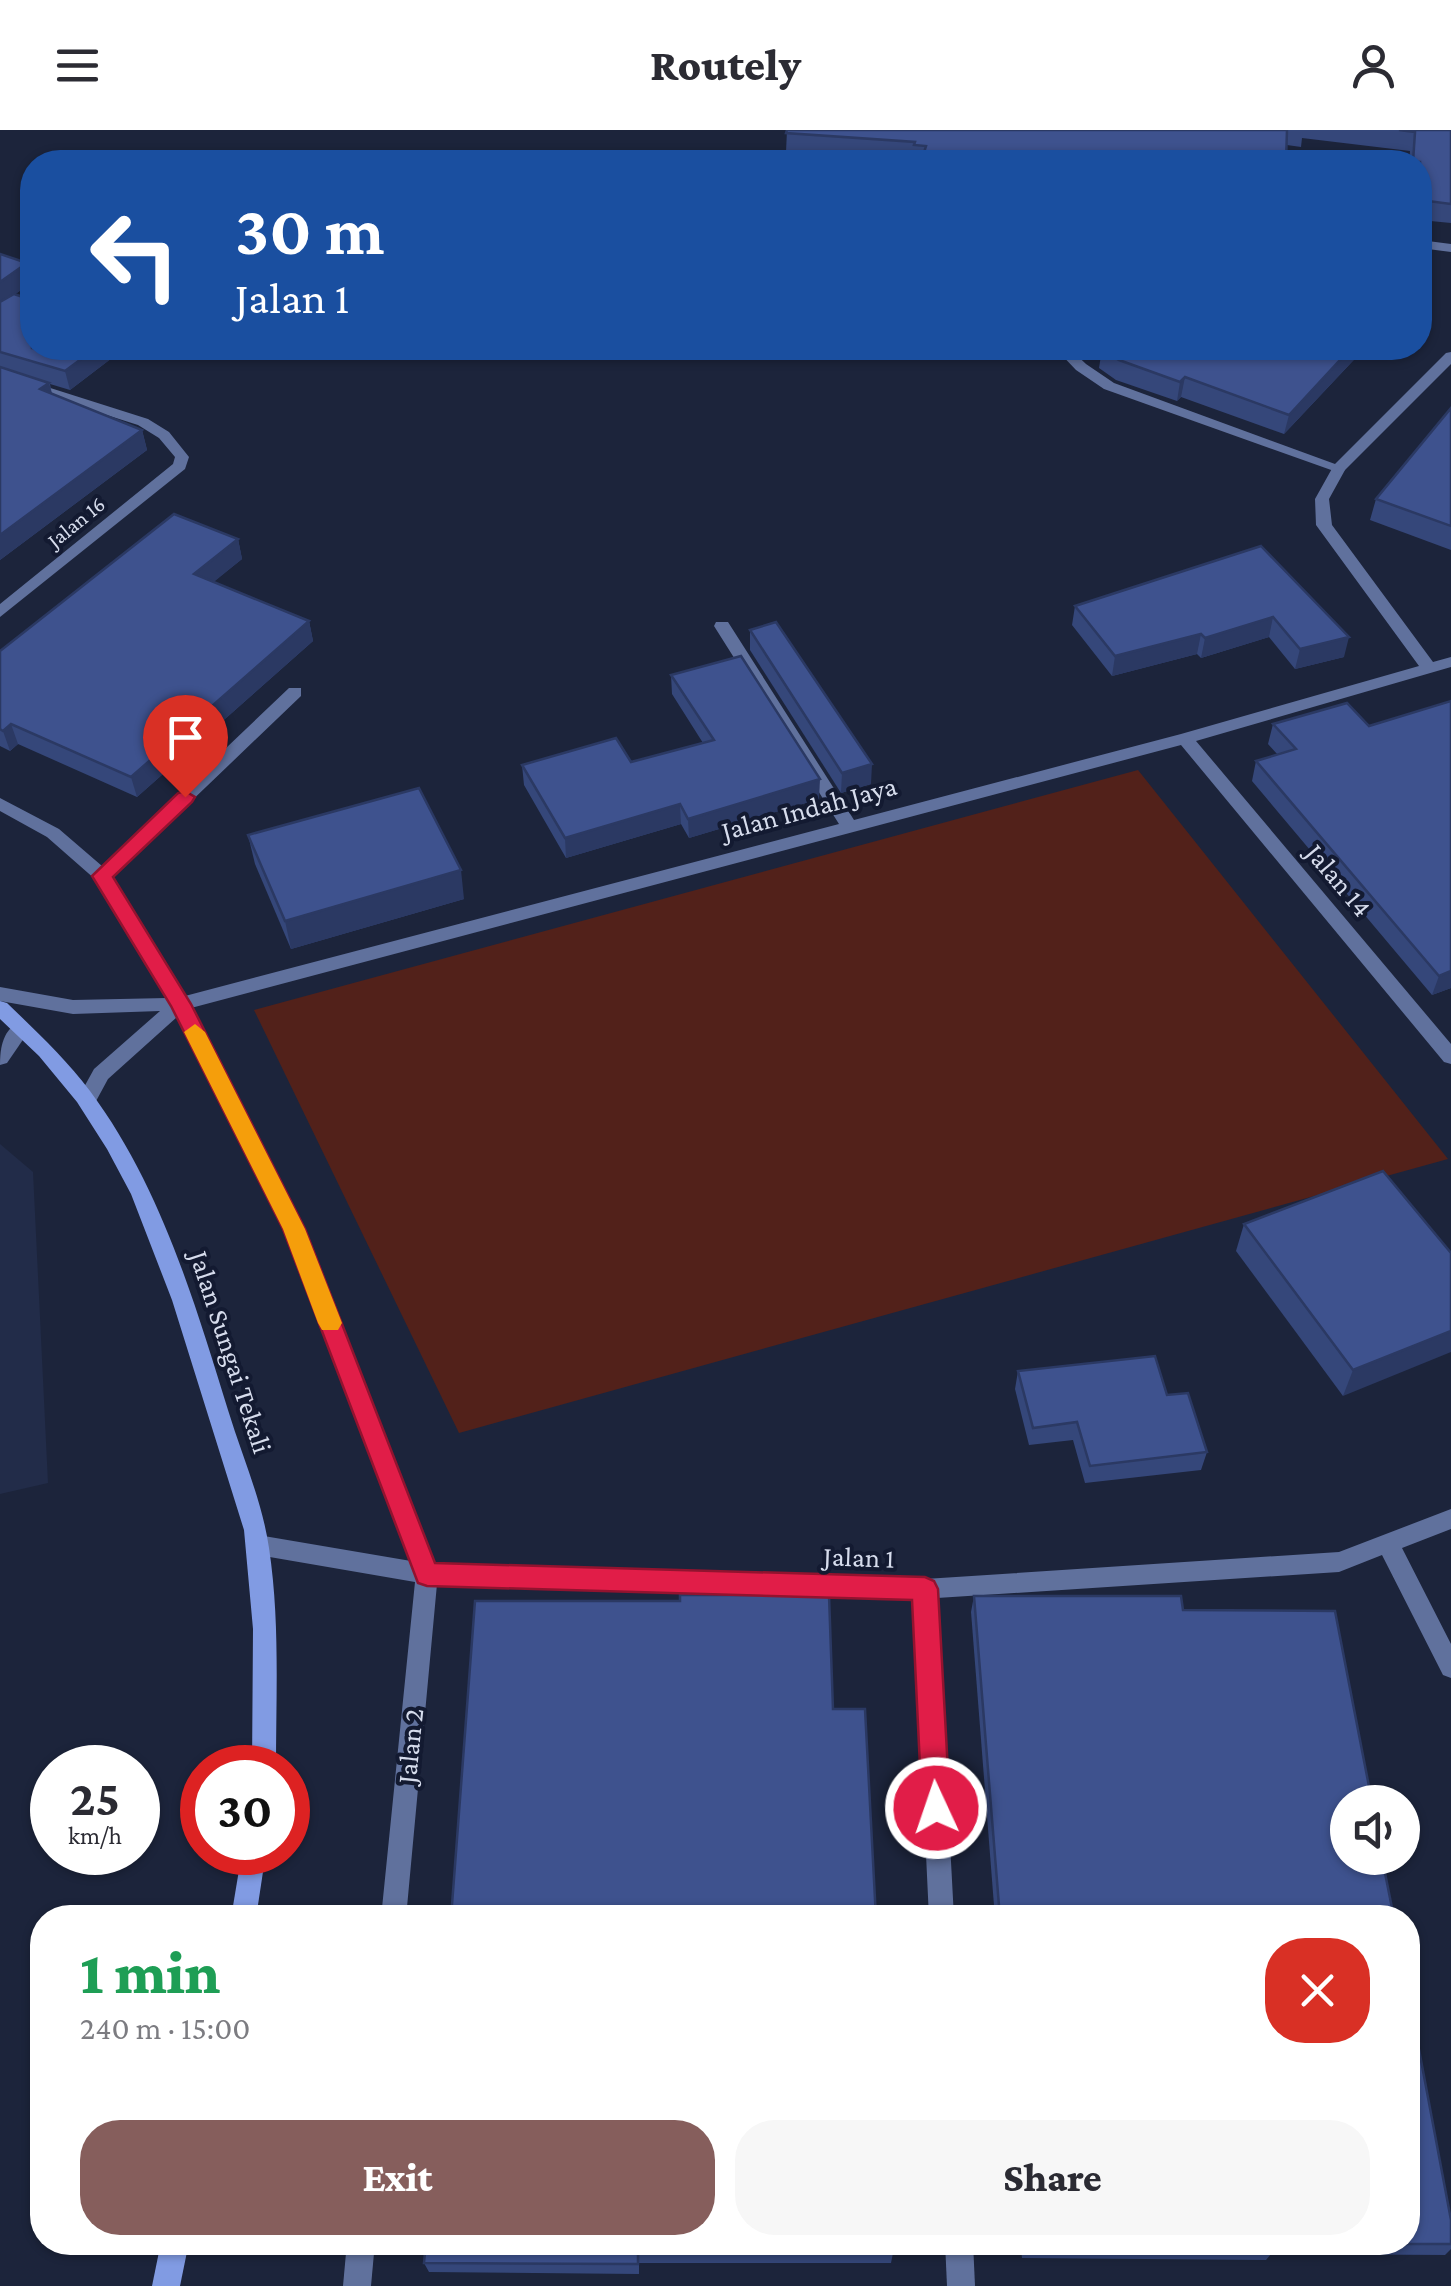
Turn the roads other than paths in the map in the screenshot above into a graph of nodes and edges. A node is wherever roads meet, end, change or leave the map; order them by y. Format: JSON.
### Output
{"nodes":[{"id":1,"x":20,"y":303,"type":"edge"},
{"id":2,"x":0,"y":319,"type":"edge"},
{"id":3,"x":1451,"y":356,"type":"edge"},
{"id":4,"x":1074,"y":360,"type":"edge"},
{"id":5,"x":0,"y":376,"type":"edge"},
{"id":6,"x":1339,"y":468,"type":"junction"},
{"id":7,"x":0,"y":612,"type":"edge"},
{"id":8,"x":722,"y":626,"type":"dead end"},
{"id":9,"x":1451,"y":662,"type":"edge"},
{"id":10,"x":1430,"y":668,"type":"junction"},
{"id":11,"x":295,"y":692,"type":"dead end"},
{"id":12,"x":1186,"y":739,"type":"junction"},
{"id":13,"x":0,"y":804,"type":"edge"},
{"id":14,"x":849,"y":826,"type":"junction"},
{"id":15,"x":102,"y":876,"type":"junction"},
{"id":16,"x":0,"y":994,"type":"edge"},
{"id":17,"x":180,"y":1004,"type":"junction"},
{"id":18,"x":0,"y":1008,"type":"edge"},
{"id":19,"x":22,"y":1028,"type":"junction"},
{"id":20,"x":1451,"y":1057,"type":"edge"},
{"id":21,"x":0,"y":1058,"type":"edge"},
{"id":22,"x":88,"y":1098,"type":"junction"},
{"id":23,"x":1451,"y":1519,"type":"edge"},
{"id":24,"x":1388,"y":1544,"type":"junction"},
{"id":25,"x":258,"y":1546,"type":"junction"},
{"id":26,"x":427,"y":1574,"type":"junction"},
{"id":27,"x":925,"y":1589,"type":"junction"},
{"id":28,"x":1451,"y":1668,"type":"edge"},
{"id":29,"x":263,"y":1745,"type":"edge"},
{"id":30,"x":250,"y":1875,"type":"edge"},
{"id":31,"x":245,"y":1905,"type":"edge"},
{"id":32,"x":394,"y":1905,"type":"edge"},
{"id":33,"x":941,"y":1905,"type":"edge"},
{"id":34,"x":172,"y":2255,"type":"edge"},
{"id":35,"x":360,"y":2255,"type":"edge"},
{"id":36,"x":960,"y":2255,"type":"edge"},
{"id":37,"x":166,"y":2286,"type":"edge"},
{"id":38,"x":356,"y":2286,"type":"edge"},
{"id":39,"x":962,"y":2286,"type":"edge"}],
"edges":[{"from":1,"to":2,"type":"street"},
{"from":3,"to":6,"type":"street"},
{"from":4,"to":6,"type":"street"},
{"from":5,"to":7,"type":"street","name":"Jalan 16"},
{"from":6,"to":10,"type":"street"},
{"from":8,"to":14,"type":"street"},
{"from":9,"to":10,"type":"street","name":"Jalan Indah Jaya"},
{"from":10,"to":12,"type":"street","name":"Jalan Indah Jaya"},
{"from":11,"to":15,"type":"street"},
{"from":12,"to":14,"type":"street","name":"Jalan Indah Jaya"},
{"from":12,"to":20,"type":"street","name":"Jalan 14"},
{"from":13,"to":15,"type":"street"},
{"from":14,"to":17,"type":"street","name":"Jalan Indah Jaya"},
{"from":15,"to":17,"type":"street"},
{"from":16,"to":17,"type":"street","name":"Jalan Indah Jaya"},
{"from":17,"to":22,"type":"street","name":"Jalan Indah Jaya"},
{"from":17,"to":26,"type":"street"},
{"from":18,"to":19,"type":"street","name":"Jalan Sungai Tekali"},
{"from":19,"to":21,"type":"street"},
{"from":19,"to":22,"type":"street","name":"Jalan Sungai Tekali"},
{"from":22,"to":25,"type":"street","name":"Jalan Sungai Tekali"},
{"from":23,"to":24,"type":"street","name":"Jalan 1"},
{"from":24,"to":27,"type":"street","name":"Jalan 1"},
{"from":24,"to":28,"type":"street"},
{"from":25,"to":26,"type":"street","name":"Jalan 1"},
{"from":25,"to":29,"type":"street","name":"Jalan Sungai Tekali"},
{"from":26,"to":27,"type":"street","name":"Jalan 1"},
{"from":26,"to":32,"type":"street","name":"Jalan 2"},
{"from":27,"to":33,"type":"street"},
{"from":30,"to":31,"type":"street"},
{"from":34,"to":37,"type":"street"},
{"from":35,"to":38,"type":"street"},
{"from":36,"to":39,"type":"street"}]}
